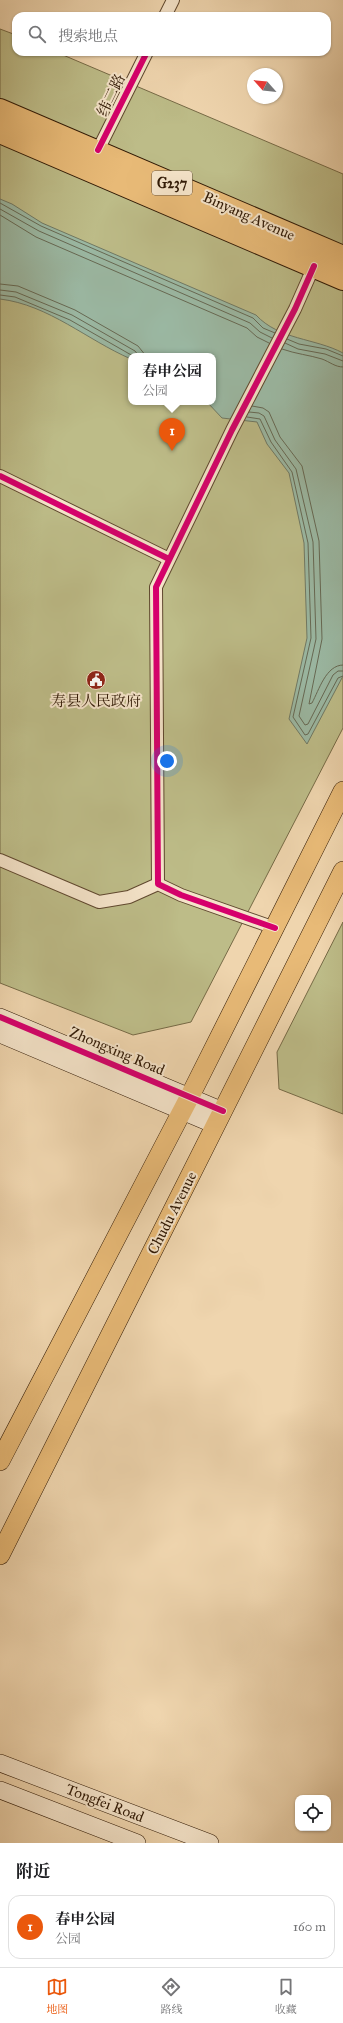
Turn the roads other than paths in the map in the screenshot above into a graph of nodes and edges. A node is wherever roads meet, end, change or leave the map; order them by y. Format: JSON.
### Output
{"nodes":[{"id":1,"x":173,"y":0,"type":"edge"},
{"id":2,"x":167,"y":12,"type":"edge"},
{"id":3,"x":145,"y":56,"type":"edge"},
{"id":4,"x":0,"y":110,"type":"edge"},
{"id":5,"x":0,"y":132,"type":"edge"},
{"id":6,"x":98,"y":150,"type":"junction"},
{"id":7,"x":343,"y":258,"type":"edge"},
{"id":8,"x":314,"y":266,"type":"junction"},
{"id":9,"x":343,"y":278,"type":"edge"},
{"id":10,"x":0,"y":476,"type":"edge"},
{"id":11,"x":169,"y":559,"type":"junction"},
{"id":12,"x":343,"y":791,"type":"edge"},
{"id":13,"x":0,"y":860,"type":"edge"},
{"id":14,"x":343,"y":871,"type":"edge"},
{"id":15,"x":158,"y":884,"type":"junction"},
{"id":16,"x":275,"y":928,"type":"junction"},
{"id":17,"x":0,"y":1017,"type":"edge"},
{"id":18,"x":0,"y":1034,"type":"edge"},
{"id":19,"x":190,"y":1096,"type":"junction"},
{"id":20,"x":219,"y":1118,"type":"junction"},
{"id":21,"x":0,"y":1461,"type":"edge"},
{"id":22,"x":0,"y":1555,"type":"edge"},
{"id":23,"x":0,"y":1763,"type":"edge"},
{"id":24,"x":0,"y":1790,"type":"edge"},
{"id":25,"x":137,"y":1843,"type":"edge"},
{"id":26,"x":210,"y":1843,"type":"edge"}],
"edges":[{"from":1,"to":2,"type":"street"},
{"from":3,"to":6,"type":"street","name":"纬二路"},
{"from":4,"to":6,"type":"highway","name":"Binyang Avenue","number":"G237"},
{"from":5,"to":8,"type":"highway","name":"Binyang Avenue","number":"G237"},
{"from":6,"to":7,"type":"highway","name":"Binyang Avenue","number":"G237"},
{"from":8,"to":9,"type":"highway","name":"Binyang Avenue","number":"G237"},
{"from":8,"to":11,"type":"street"},
{"from":10,"to":11,"type":"street"},
{"from":11,"to":15,"type":"street"},
{"from":12,"to":16,"type":"main road"},
{"from":13,"to":15,"type":"street"},
{"from":14,"to":20,"type":"main road","name":"Chudu Avenue"},
{"from":15,"to":16,"type":"street"},
{"from":16,"to":19,"type":"main road"},
{"from":17,"to":19,"type":"street","name":"Zhongxing Road"},
{"from":18,"to":20,"type":"street","name":"Zhongxing Road"},
{"from":19,"to":20,"type":"street","name":"Zhongxing Road"},
{"from":19,"to":21,"type":"main road"},
{"from":20,"to":22,"type":"main road","name":"Chudu Avenue"},
{"from":23,"to":26,"type":"street","name":"Tongfei Road"},
{"from":24,"to":25,"type":"street","name":"Tongfei Road"}]}
